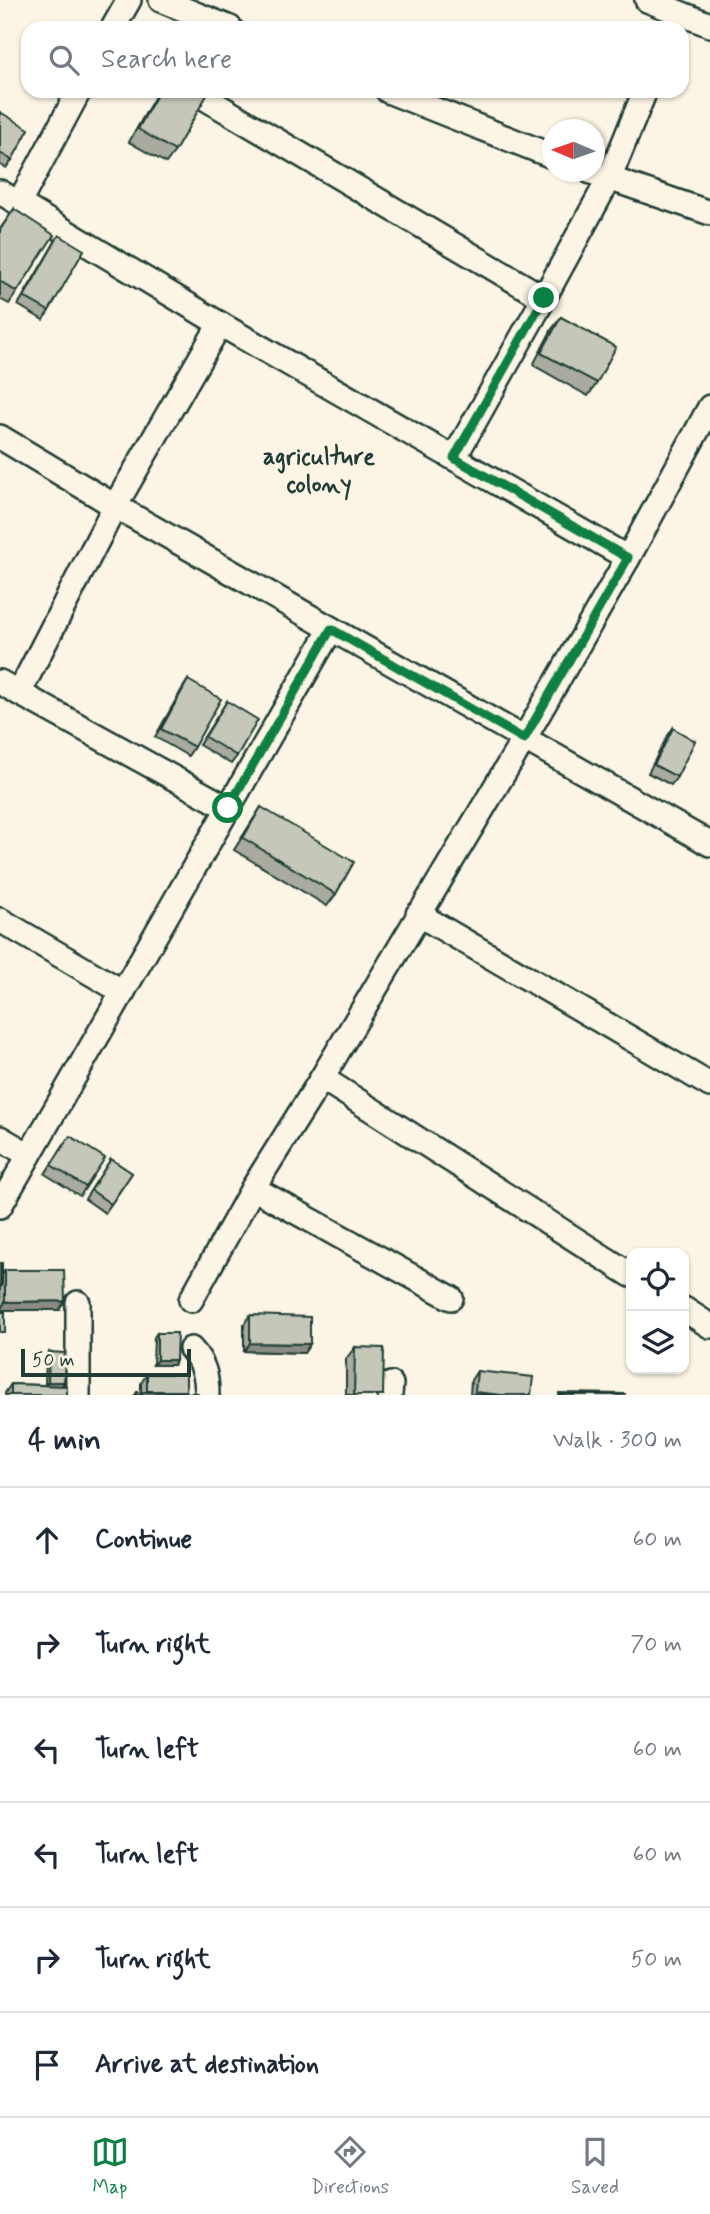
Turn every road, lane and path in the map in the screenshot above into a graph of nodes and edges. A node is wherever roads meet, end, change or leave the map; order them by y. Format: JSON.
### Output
{"nodes":[{"id":1,"x":128,"y":0,"type":"edge"},
{"id":2,"x":160,"y":0,"type":"edge"},
{"id":3,"x":647,"y":0,"type":"edge"},
{"id":4,"x":676,"y":13,"type":"edge"},
{"id":5,"x":220,"y":16,"type":"edge"},
{"id":6,"x":117,"y":21,"type":"edge"},
{"id":7,"x":710,"y":24,"type":"edge"},
{"id":8,"x":74,"y":98,"type":"edge"},
{"id":9,"x":205,"y":98,"type":"edge"},
{"id":10,"x":406,"y":98,"type":"edge"},
{"id":11,"x":641,"y":98,"type":"edge"},
{"id":12,"x":542,"y":152,"type":"edge"},
{"id":13,"x":605,"y":166,"type":"edge"},
{"id":14,"x":605,"y":177,"type":"edge"},
{"id":15,"x":597,"y":182,"type":"edge"},
{"id":16,"x":9,"y":198,"type":"edge"},
{"id":17,"x":710,"y":214,"type":"edge"},
{"id":18,"x":544,"y":298,"type":"junction"},
{"id":19,"x":220,"y":324,"type":"junction"},
{"id":20,"x":710,"y":407,"type":"edge"},
{"id":21,"x":0,"y":437,"type":"edge"},
{"id":22,"x":454,"y":458,"type":"junction"},
{"id":23,"x":115,"y":506,"type":"junction"},
{"id":24,"x":628,"y":558,"type":"junction"},
{"id":25,"x":331,"y":629,"type":"junction"},
{"id":26,"x":9,"y":687,"type":"edge"},
{"id":27,"x":524,"y":739,"type":"junction"},
{"id":28,"x":228,"y":808,"type":"junction"},
{"id":29,"x":710,"y":844,"type":"edge"},
{"id":30,"x":418,"y":914,"type":"junction"},
{"id":31,"x":0,"y":920,"type":"edge"},
{"id":32,"x":123,"y":992,"type":"junction"},
{"id":33,"x":322,"y":1078,"type":"junction"},
{"id":34,"x":710,"y":1085,"type":"edge"},
{"id":35,"x":0,"y":1138,"type":"edge"},
{"id":36,"x":29,"y":1155,"type":"junction"},
{"id":37,"x":253,"y":1188,"type":"junction"},
{"id":38,"x":0,"y":1206,"type":"edge"},
{"id":39,"x":626,"y":1272,"type":"edge"},
{"id":40,"x":451,"y":1298,"type":"dead end"},
{"id":41,"x":191,"y":1300,"type":"dead end"},
{"id":42,"x":78,"y":1303,"type":"dead end"},
{"id":43,"x":687,"y":1311,"type":"edge"},
{"id":44,"x":710,"y":1326,"type":"edge"},
{"id":45,"x":191,"y":1349,"type":"dead end"},
{"id":46,"x":79,"y":1395,"type":"edge"},
{"id":47,"x":207,"y":1395,"type":"edge"}],
"edges":[{"from":1,"to":6,"type":"street"},
{"from":2,"to":5,"type":"street"},
{"from":3,"to":4,"type":"street"},
{"from":4,"to":7,"type":"street"},
{"from":8,"to":16,"type":"street"},
{"from":9,"to":18,"type":"street"},
{"from":10,"to":12,"type":"street"},
{"from":11,"to":13,"type":"street"},
{"from":14,"to":17,"type":"street"},
{"from":15,"to":18,"type":"street"},
{"from":16,"to":19,"type":"street"},
{"from":18,"to":22,"type":"street"},
{"from":19,"to":22,"type":"street"},
{"from":19,"to":23,"type":"street"},
{"from":20,"to":24,"type":"street"},
{"from":21,"to":23,"type":"street"},
{"from":22,"to":24,"type":"street"},
{"from":23,"to":25,"type":"street"},
{"from":23,"to":26,"type":"street"},
{"from":24,"to":27,"type":"street"},
{"from":25,"to":27,"type":"street"},
{"from":25,"to":28,"type":"street"},
{"from":26,"to":28,"type":"street"},
{"from":27,"to":29,"type":"street"},
{"from":27,"to":30,"type":"street"},
{"from":28,"to":32,"type":"street"},
{"from":30,"to":33,"type":"street"},
{"from":30,"to":34,"type":"street"},
{"from":31,"to":32,"type":"street"},
{"from":32,"to":36,"type":"street"},
{"from":33,"to":37,"type":"street"},
{"from":33,"to":39,"type":"street"},
{"from":35,"to":36,"type":"street"},
{"from":36,"to":38,"type":"street"},
{"from":37,"to":40,"type":"street"},
{"from":37,"to":41,"type":"street"},
{"from":42,"to":46,"type":"street"},
{"from":43,"to":44,"type":"street"},
{"from":45,"to":47,"type":"street"}]}
